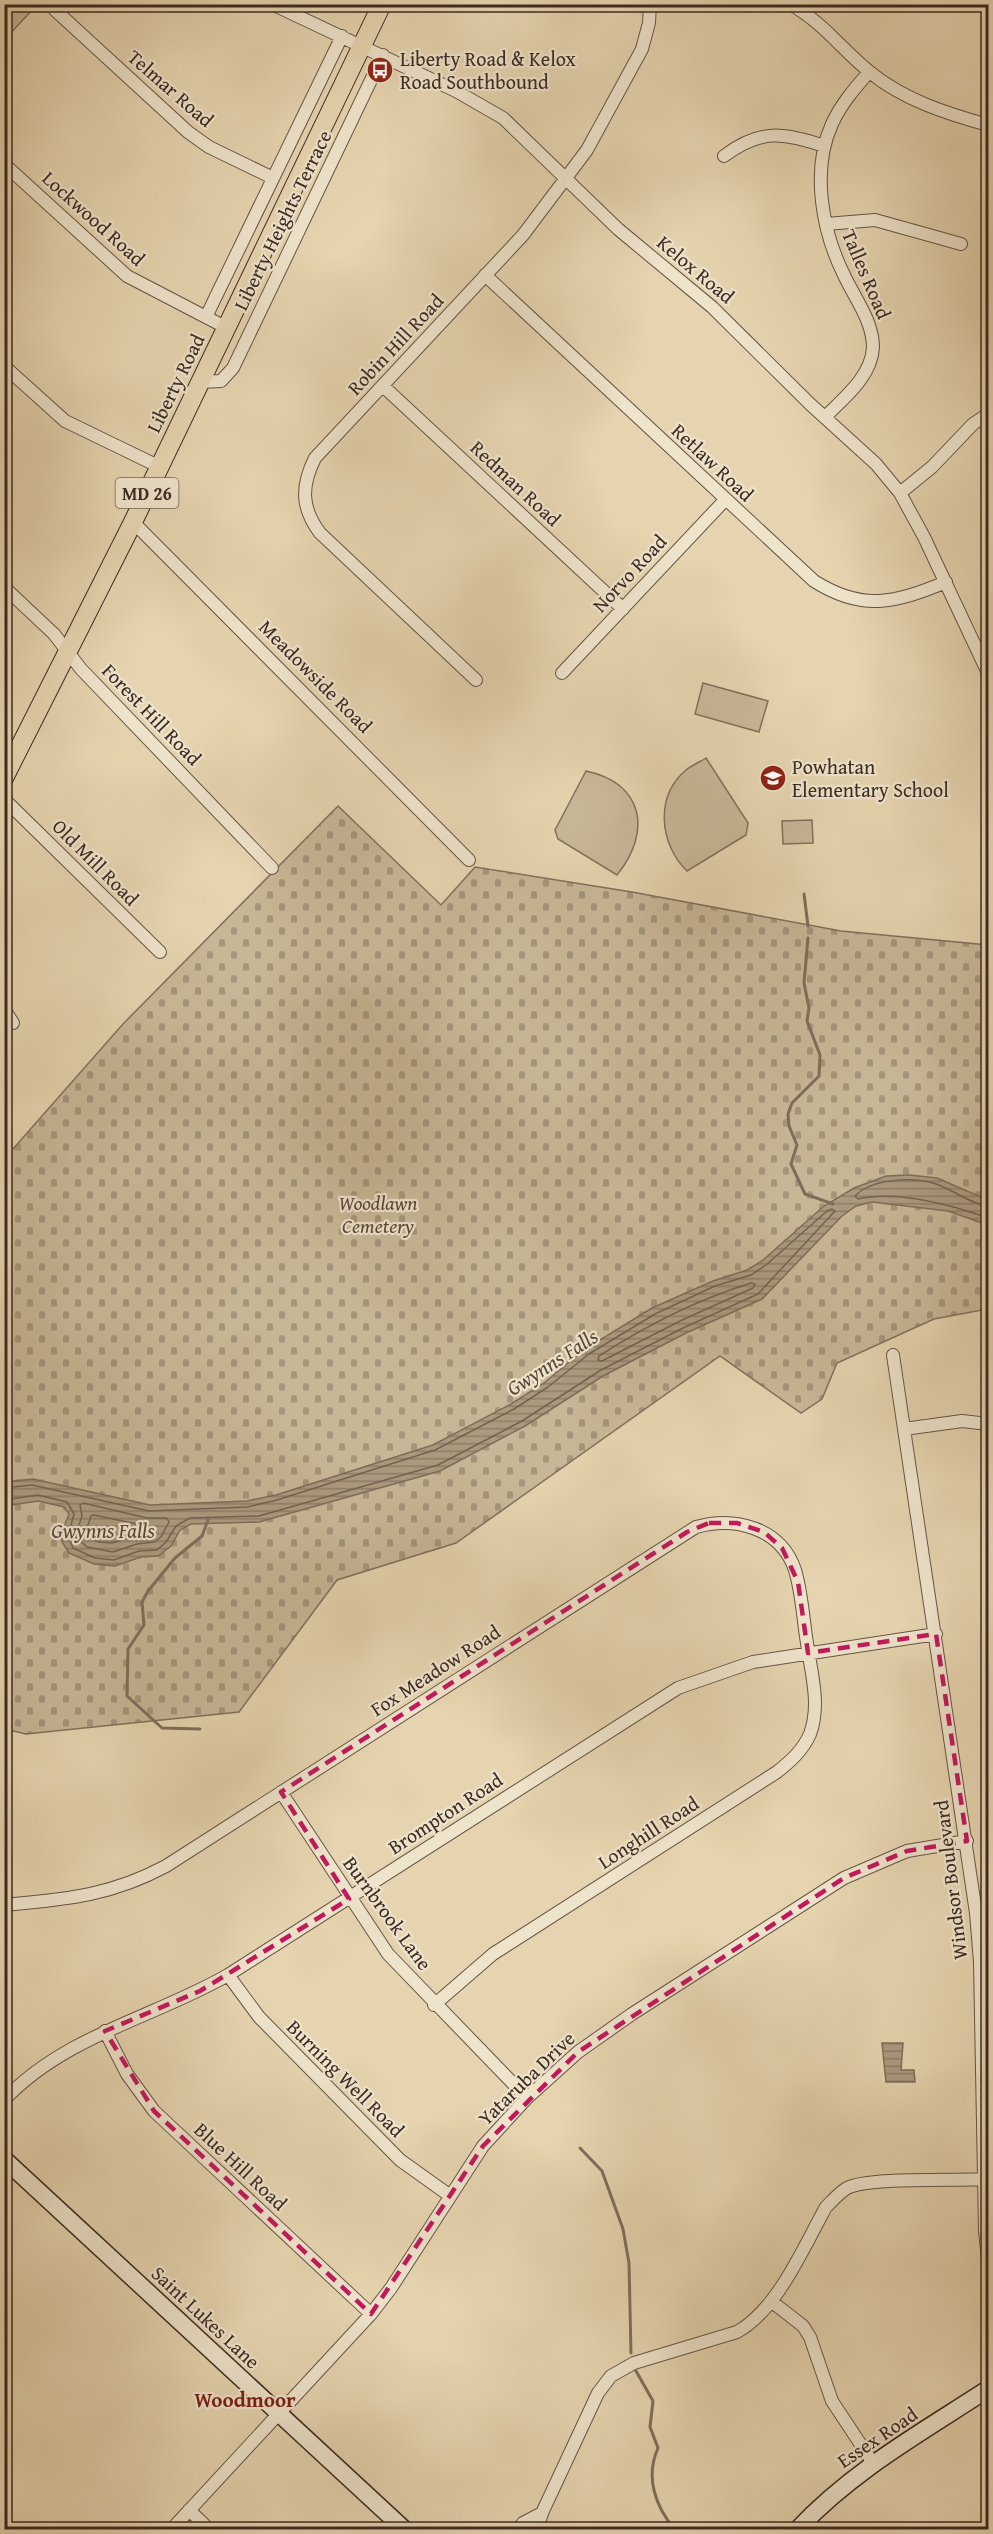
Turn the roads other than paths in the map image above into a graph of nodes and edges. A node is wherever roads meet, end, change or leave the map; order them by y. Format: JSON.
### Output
{"nodes":[{"id":1,"x":272,"y":4,"type":"edge"},
{"id":2,"x":382,"y":4,"type":"edge"},
{"id":3,"x":650,"y":4,"type":"edge"},
{"id":4,"x":790,"y":4,"type":"edge"},
{"id":5,"x":55,"y":10,"type":"dead end"},
{"id":6,"x":342,"y":36,"type":"junction"},
{"id":7,"x":362,"y":46,"type":"junction"},
{"id":8,"x":383,"y":55,"type":"junction"},
{"id":9,"x":869,"y":72,"type":"junction"},
{"id":10,"x":988,"y":125,"type":"edge"},
{"id":11,"x":824,"y":146,"type":"junction"},
{"id":12,"x":723,"y":156,"type":"dead end"},
{"id":13,"x":4,"y":164,"type":"edge"},
{"id":14,"x":566,"y":177,"type":"junction"},
{"id":15,"x":273,"y":178,"type":"junction"},
{"id":16,"x":826,"y":224,"type":"junction"},
{"id":17,"x":961,"y":244,"type":"dead end"},
{"id":18,"x":485,"y":275,"type":"junction"},
{"id":19,"x":206,"y":317,"type":"junction"},
{"id":20,"x":227,"y":328,"type":"junction"},
{"id":21,"x":4,"y":366,"type":"edge"},
{"id":22,"x":200,"y":382,"type":"junction"},
{"id":23,"x":383,"y":386,"type":"junction"},
{"id":24,"x":988,"y":414,"type":"edge"},
{"id":25,"x":825,"y":417,"type":"junction"},
{"id":26,"x":160,"y":467,"type":"junction"},
{"id":27,"x":900,"y":493,"type":"junction"},
{"id":28,"x":725,"y":500,"type":"junction"},
{"id":29,"x":134,"y":522,"type":"junction"},
{"id":30,"x":945,"y":582,"type":"junction"},
{"id":31,"x":4,"y":587,"type":"edge"},
{"id":32,"x":623,"y":609,"type":"junction"},
{"id":33,"x":68,"y":652,"type":"junction"},
{"id":34,"x":562,"y":673,"type":"dead end"},
{"id":35,"x":988,"y":673,"type":"edge"},
{"id":36,"x":476,"y":680,"type":"dead end"},
{"id":37,"x":5,"y":776,"type":"edge"},
{"id":38,"x":4,"y":799,"type":"edge"},
{"id":39,"x":469,"y":860,"type":"dead end"},
{"id":40,"x":272,"y":868,"type":"dead end"},
{"id":41,"x":160,"y":952,"type":"dead end"},
{"id":42,"x":4,"y":1009,"type":"edge"},
{"id":43,"x":13,"y":1023,"type":"dead end"},
{"id":44,"x":893,"y":1355,"type":"dead end"},
{"id":45,"x":988,"y":1425,"type":"edge"},
{"id":46,"x":904,"y":1429,"type":"junction"},
{"id":47,"x":936,"y":1634,"type":"junction"},
{"id":48,"x":808,"y":1653,"type":"junction"},
{"id":49,"x":281,"y":1792,"type":"junction"},
{"id":50,"x":967,"y":1841,"type":"junction"},
{"id":51,"x":349,"y":1899,"type":"junction"},
{"id":52,"x":4,"y":1905,"type":"edge"},
{"id":53,"x":228,"y":1975,"type":"junction"},
{"id":54,"x":984,"y":1995,"type":"edge"},
{"id":55,"x":434,"y":2005,"type":"junction"},
{"id":56,"x":105,"y":2031,"type":"junction"},
{"id":57,"x":527,"y":2098,"type":"junction"},
{"id":58,"x":4,"y":2100,"type":"edge"},
{"id":59,"x":4,"y":2159,"type":"edge"},
{"id":60,"x":984,"y":2179,"type":"junction"},
{"id":61,"x":449,"y":2195,"type":"junction"},
{"id":62,"x":988,"y":2260,"type":"edge"},
{"id":63,"x":771,"y":2301,"type":"junction"},
{"id":64,"x":371,"y":2314,"type":"junction"},
{"id":65,"x":988,"y":2389,"type":"edge"},
{"id":66,"x":279,"y":2414,"type":"junction"},
{"id":67,"x":873,"y":2463,"type":"junction"},
{"id":68,"x":189,"y":2510,"type":"junction"},
{"id":69,"x":542,"y":2513,"type":"junction"},
{"id":70,"x":4,"y":2523,"type":"edge"},
{"id":71,"x":12,"y":2529,"type":"edge"},
{"id":72,"x":171,"y":2529,"type":"edge"},
{"id":73,"x":210,"y":2529,"type":"edge"},
{"id":74,"x":405,"y":2529,"type":"edge"},
{"id":75,"x":517,"y":2529,"type":"edge"},
{"id":76,"x":537,"y":2529,"type":"edge"},
{"id":77,"x":797,"y":2529,"type":"edge"}],
"edges":[{"from":1,"to":6,"type":"street","name":"Kelox Road"},
{"from":2,"to":7,"type":"main road","name":"Liberty Road","number":"MD 26"},
{"from":3,"to":14,"type":"street","name":"Robin Hill Road"},
{"from":4,"to":9,"type":"street"},
{"from":5,"to":15,"type":"street","name":"Telmar Road"},
{"from":6,"to":7,"type":"street","name":"Kelox Road"},
{"from":6,"to":15,"type":"street","name":"Liberty Heights Terrace"},
{"from":7,"to":8,"type":"street","name":"Kelox Road"},
{"from":7,"to":20,"type":"main road","name":"Liberty Road","number":"MD 26"},
{"from":8,"to":14,"type":"street","name":"Kelox Road"},
{"from":8,"to":22,"type":"street","name":"Liberty Heights Terrace"},
{"from":9,"to":10,"type":"street"},
{"from":9,"to":11,"type":"street","name":"Talles Road"},
{"from":11,"to":12,"type":"street"},
{"from":11,"to":16,"type":"street","name":"Talles Road"},
{"from":13,"to":19,"type":"street","name":"Lockwood Road"},
{"from":14,"to":18,"type":"street","name":"Robin Hill Road"},
{"from":14,"to":25,"type":"street","name":"Kelox Road"},
{"from":15,"to":19,"type":"street","name":"Liberty Heights Terrace"},
{"from":16,"to":17,"type":"street"},
{"from":16,"to":25,"type":"street","name":"Talles Road"},
{"from":18,"to":23,"type":"street","name":"Robin Hill Road"},
{"from":18,"to":28,"type":"street","name":"Retlaw Road"},
{"from":19,"to":20,"type":"street","name":"Lockwood Road"},
{"from":20,"to":22,"type":"main road","name":"Liberty Road","number":"MD 26"},
{"from":21,"to":26,"type":"street"},
{"from":22,"to":26,"type":"main road","name":"Liberty Road","number":"MD 26"},
{"from":23,"to":32,"type":"street","name":"Redman Road"},
{"from":23,"to":36,"type":"street","name":"Robin Hill Road"},
{"from":24,"to":27,"type":"street"},
{"from":25,"to":27,"type":"street","name":"Kelox Road"},
{"from":26,"to":29,"type":"main road","name":"Liberty Road","number":"MD 26"},
{"from":27,"to":30,"type":"street","name":"Kelox Road"},
{"from":28,"to":30,"type":"street","name":"Retlaw Road"},
{"from":28,"to":32,"type":"street","name":"Norvo Road"},
{"from":29,"to":33,"type":"main road","name":"Liberty Road","number":"MD 26"},
{"from":29,"to":39,"type":"street","name":"Meadowside Road"},
{"from":30,"to":35,"type":"street","name":"Kelox Road"},
{"from":31,"to":33,"type":"street","name":"Forest Hill Road"},
{"from":32,"to":34,"type":"street","name":"Norvo Road"},
{"from":33,"to":37,"type":"main road","name":"Liberty Road","number":"MD 26"},
{"from":33,"to":40,"type":"street","name":"Forest Hill Road"},
{"from":38,"to":41,"type":"street","name":"Old Mill Road"},
{"from":42,"to":43,"type":"street"},
{"from":44,"to":46,"type":"street","name":"Windsor Boulevard"},
{"from":45,"to":46,"type":"street"},
{"from":46,"to":47,"type":"street","name":"Windsor Boulevard"},
{"from":47,"to":48,"type":"street","name":"Brompton Road"},
{"from":47,"to":50,"type":"street","name":"Windsor Boulevard"},
{"from":48,"to":49,"type":"street","name":"Fox Meadow Road"},
{"from":48,"to":51,"type":"street","name":"Brompton Road"},
{"from":48,"to":55,"type":"street","name":"Longhill Road"},
{"from":49,"to":51,"type":"street","name":"Burnbrook Lane"},
{"from":49,"to":52,"type":"street","name":"Fox Meadow Road"},
{"from":50,"to":54,"type":"street","name":"Windsor Boulevard"},
{"from":50,"to":57,"type":"street","name":"Yataruba Drive"},
{"from":51,"to":53,"type":"street","name":"Brompton Road"},
{"from":51,"to":55,"type":"street","name":"Burnbrook Lane"},
{"from":53,"to":56,"type":"street","name":"Brompton Road"},
{"from":53,"to":61,"type":"street","name":"Burning Well Road"},
{"from":54,"to":60,"type":"street","name":"Windsor Boulevard"},
{"from":55,"to":57,"type":"street","name":"Burnbrook Lane"},
{"from":56,"to":58,"type":"street","name":"Brompton Road"},
{"from":56,"to":64,"type":"street","name":"Blue Hill Road"},
{"from":57,"to":61,"type":"street","name":"Yataruba Drive"},
{"from":59,"to":66,"type":"street","name":"Saint Lukes Lane"},
{"from":60,"to":62,"type":"street","name":"Windsor Boulevard"},
{"from":60,"to":63,"type":"street"},
{"from":61,"to":64,"type":"street","name":"Yataruba Drive"},
{"from":63,"to":67,"type":"street"},
{"from":63,"to":69,"type":"street"},
{"from":64,"to":66,"type":"street","name":"Yataruba Drive"},
{"from":65,"to":67,"type":"street","name":"Essex Road"},
{"from":66,"to":68,"type":"street","name":"Yataruba Drive"},
{"from":66,"to":74,"type":"street","name":"Saint Lukes Lane"},
{"from":67,"to":77,"type":"street","name":"Essex Road"},
{"from":68,"to":72,"type":"street","name":"Yataruba Drive"},
{"from":68,"to":73,"type":"street"},
{"from":69,"to":75,"type":"street"},
{"from":69,"to":76,"type":"street"},
{"from":70,"to":71,"type":"street"}]}
